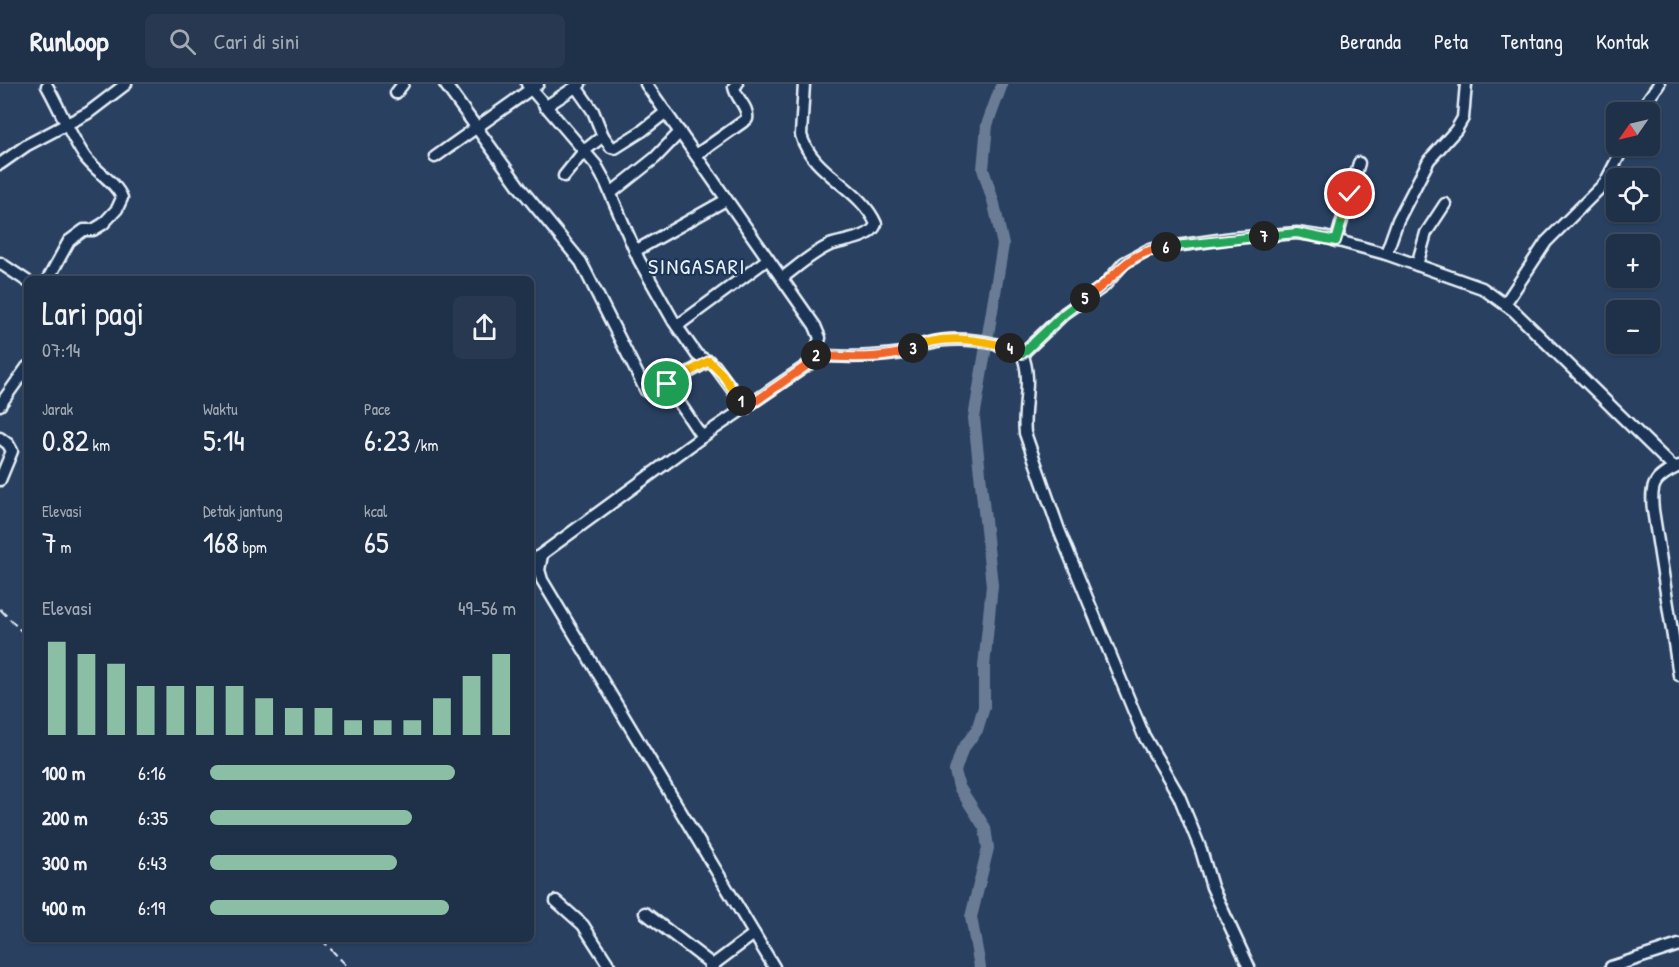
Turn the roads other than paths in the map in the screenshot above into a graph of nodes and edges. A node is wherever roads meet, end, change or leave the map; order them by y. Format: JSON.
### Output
{"nodes":[{"id":1,"x":126,"y":84,"type":"edge"},
{"id":2,"x":445,"y":84,"type":"edge"},
{"id":3,"x":646,"y":84,"type":"edge"},
{"id":4,"x":737,"y":84,"type":"edge"},
{"id":5,"x":804,"y":84,"type":"edge"},
{"id":6,"x":1466,"y":84,"type":"edge"},
{"id":7,"x":1659,"y":84,"type":"edge"},
{"id":8,"x":47,"y":86,"type":"dead end"},
{"id":9,"x":532,"y":86,"type":"edge"},
{"id":10,"x":578,"y":86,"type":"edge"},
{"id":11,"x":1646,"y":102,"type":"edge"},
{"id":12,"x":545,"y":107,"type":"junction"},
{"id":13,"x":666,"y":112,"type":"junction"},
{"id":14,"x":67,"y":125,"type":"junction"},
{"id":15,"x":477,"y":128,"type":"junction"},
{"id":16,"x":680,"y":132,"type":"junction"},
{"id":17,"x":603,"y":136,"type":"junction"},
{"id":18,"x":584,"y":151,"type":"junction"},
{"id":19,"x":696,"y":155,"type":"junction"},
{"id":20,"x":1619,"y":156,"type":"edge"},
{"id":21,"x":435,"y":157,"type":"dead end"},
{"id":22,"x":1359,"y":163,"type":"dead end"},
{"id":23,"x":0,"y":164,"type":"edge"},
{"id":24,"x":564,"y":176,"type":"dead end"},
{"id":25,"x":611,"y":193,"type":"junction"},
{"id":26,"x":726,"y":201,"type":"junction"},
{"id":27,"x":1446,"y":204,"type":"dead end"},
{"id":28,"x":1336,"y":241,"type":"junction"},
{"id":29,"x":635,"y":251,"type":"junction"},
{"id":30,"x":1386,"y":254,"type":"junction"},
{"id":31,"x":768,"y":259,"type":"junction"},
{"id":32,"x":0,"y":263,"type":"edge"},
{"id":33,"x":1417,"y":265,"type":"junction"},
{"id":34,"x":50,"y":276,"type":"edge"},
{"id":35,"x":782,"y":278,"type":"junction"},
{"id":36,"x":24,"y":279,"type":"edge"},
{"id":37,"x":1505,"y":304,"type":"junction"},
{"id":38,"x":677,"y":326,"type":"junction"},
{"id":39,"x":1022,"y":354,"type":"junction"},
{"id":40,"x":815,"y":355,"type":"junction"},
{"id":41,"x":709,"y":361,"type":"junction"},
{"id":42,"x":24,"y":371,"type":"edge"},
{"id":43,"x":667,"y":384,"type":"junction"},
{"id":44,"x":0,"y":405,"type":"edge"},
{"id":45,"x":746,"y":408,"type":"junction"},
{"id":46,"x":702,"y":437,"type":"junction"},
{"id":47,"x":0,"y":438,"type":"edge"},
{"id":48,"x":1677,"y":467,"type":"edge"},
{"id":49,"x":0,"y":480,"type":"edge"},
{"id":50,"x":542,"y":555,"type":"junction"},
{"id":51,"x":534,"y":560,"type":"edge"},
{"id":52,"x":1679,"y":675,"type":"edge"},
{"id":53,"x":556,"y":901,"type":"dead end"},
{"id":54,"x":645,"y":914,"type":"dead end"},
{"id":55,"x":754,"y":934,"type":"junction"},
{"id":56,"x":1679,"y":945,"type":"edge"},
{"id":57,"x":610,"y":967,"type":"edge"},
{"id":58,"x":712,"y":967,"type":"edge"},
{"id":59,"x":774,"y":967,"type":"edge"},
{"id":60,"x":1249,"y":967,"type":"edge"},
{"id":61,"x":1611,"y":967,"type":"edge"}],
"edges":[{"from":1,"to":14,"type":"street"},
{"from":2,"to":15,"type":"street"},
{"from":3,"to":13,"type":"street"},
{"from":4,"to":19,"type":"street"},
{"from":5,"to":35,"type":"street"},
{"from":6,"to":30,"type":"street"},
{"from":7,"to":11,"type":"street"},
{"from":8,"to":14,"type":"street"},
{"from":9,"to":12,"type":"street"},
{"from":9,"to":15,"type":"street"},
{"from":10,"to":12,"type":"street"},
{"from":10,"to":17,"type":"street"},
{"from":12,"to":18,"type":"street"},
{"from":13,"to":16,"type":"street"},
{"from":13,"to":17,"type":"street"},
{"from":14,"to":23,"type":"street"},
{"from":14,"to":34,"type":"street"},
{"from":15,"to":21,"type":"street"},
{"from":15,"to":43,"type":"street"},
{"from":16,"to":19,"type":"street"},
{"from":16,"to":25,"type":"street"},
{"from":17,"to":18,"type":"street"},
{"from":18,"to":24,"type":"street"},
{"from":18,"to":25,"type":"street"},
{"from":19,"to":26,"type":"street"},
{"from":20,"to":37,"type":"street"},
{"from":22,"to":28,"type":"street"},
{"from":25,"to":29,"type":"street"},
{"from":26,"to":29,"type":"street"},
{"from":26,"to":31,"type":"street"},
{"from":27,"to":33,"type":"street"},
{"from":28,"to":30,"type":"street"},
{"from":28,"to":39,"type":"street"},
{"from":29,"to":38,"type":"street"},
{"from":30,"to":33,"type":"street"},
{"from":31,"to":35,"type":"street"},
{"from":31,"to":38,"type":"street"},
{"from":32,"to":36,"type":"street"},
{"from":33,"to":37,"type":"street"},
{"from":35,"to":40,"type":"street"},
{"from":37,"to":48,"type":"street"},
{"from":38,"to":41,"type":"street"},
{"from":39,"to":40,"type":"street"},
{"from":39,"to":60,"type":"street"},
{"from":40,"to":45,"type":"street"},
{"from":41,"to":43,"type":"street"},
{"from":41,"to":45,"type":"street"},
{"from":42,"to":44,"type":"street"},
{"from":43,"to":46,"type":"street"},
{"from":45,"to":46,"type":"street"},
{"from":46,"to":50,"type":"street"},
{"from":47,"to":49,"type":"street"},
{"from":48,"to":52,"type":"street"},
{"from":50,"to":51,"type":"street"},
{"from":50,"to":55,"type":"street"},
{"from":53,"to":57,"type":"street"},
{"from":54,"to":58,"type":"street"},
{"from":55,"to":58,"type":"street"},
{"from":55,"to":59,"type":"street"},
{"from":56,"to":61,"type":"street"}]}
